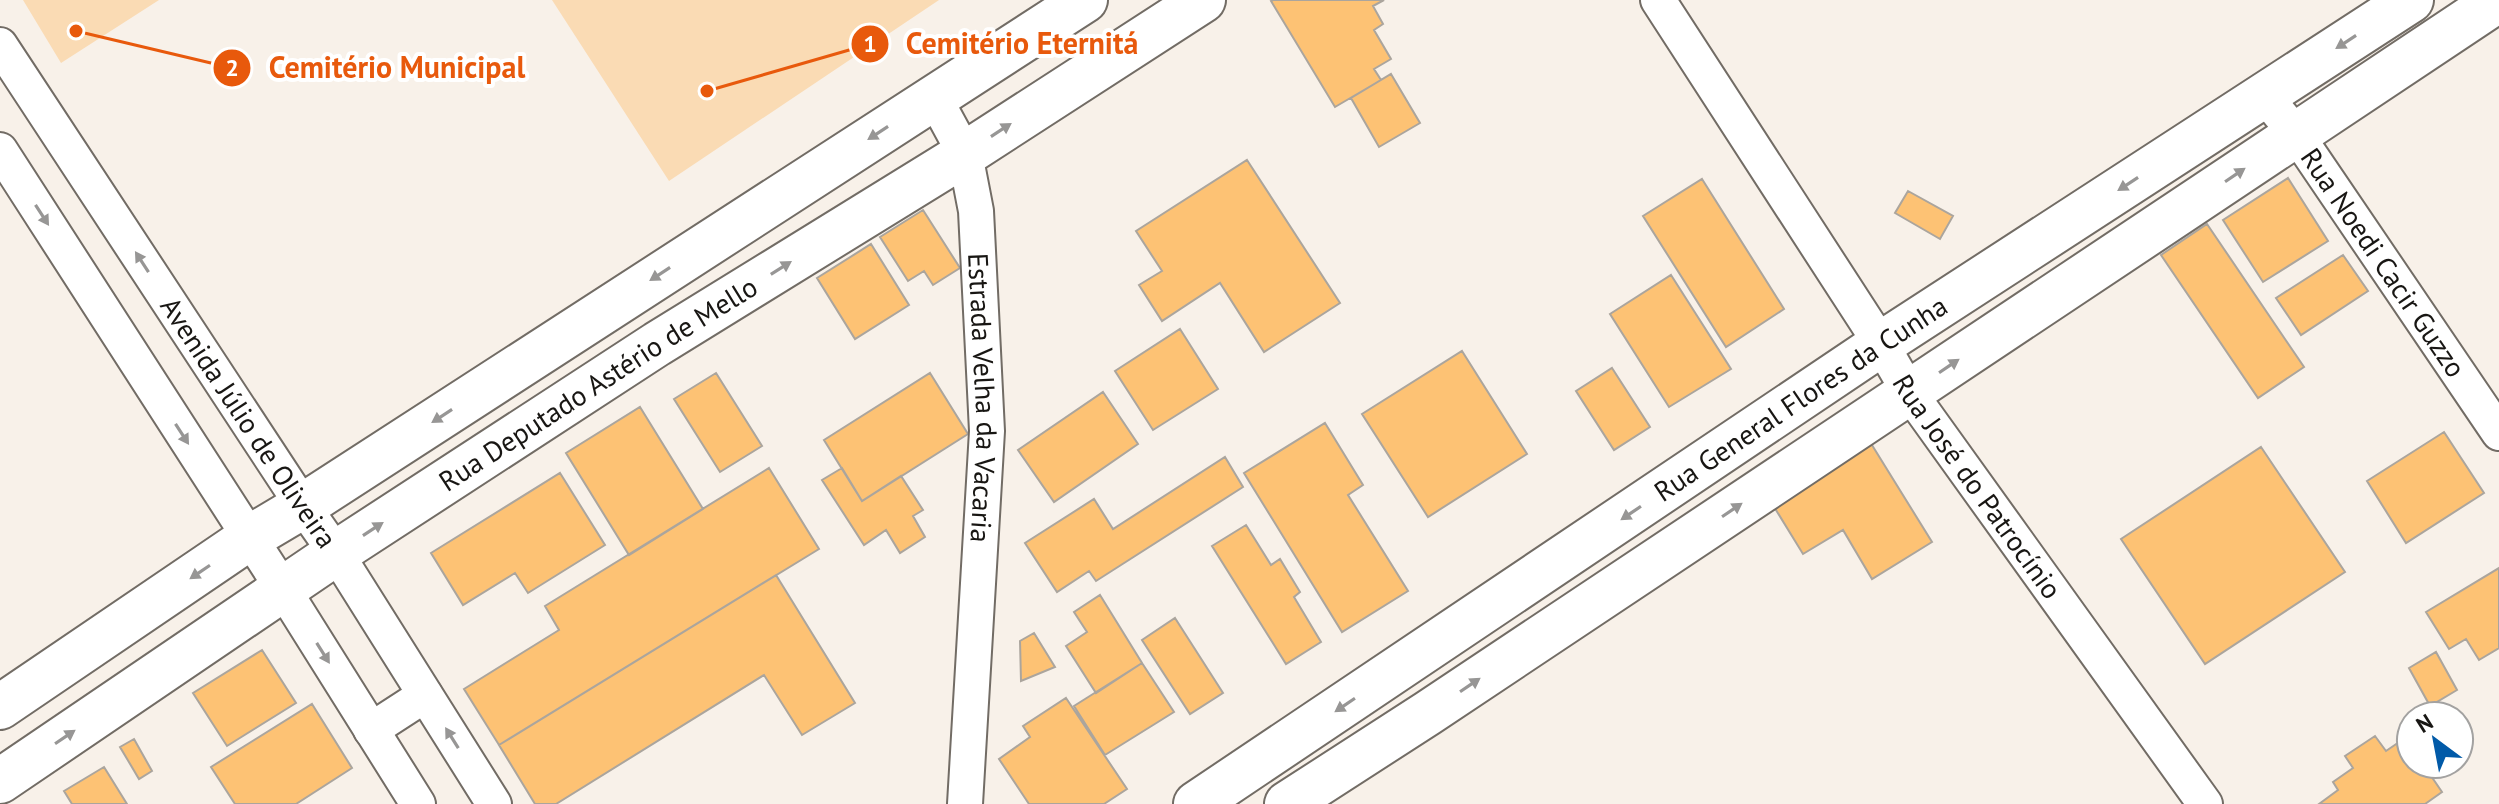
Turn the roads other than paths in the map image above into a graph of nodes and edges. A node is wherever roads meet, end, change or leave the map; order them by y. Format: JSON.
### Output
{"nodes":[{"id":1,"x":1085,"y":0,"type":"edge"},
{"id":2,"x":1203,"y":0,"type":"edge"},
{"id":3,"x":1658,"y":0,"type":"edge"},
{"id":4,"x":2411,"y":0,"type":"edge"},
{"id":5,"x":2498,"y":0,"type":"edge"},
{"id":6,"x":0,"y":45,"type":"edge"},
{"id":7,"x":2264,"y":95,"type":"junction"},
{"id":8,"x":934,"y":97,"type":"junction"},
{"id":9,"x":2296,"y":134,"type":"junction"},
{"id":10,"x":0,"y":150,"type":"edge"},
{"id":11,"x":965,"y":154,"type":"junction"},
{"id":12,"x":624,"y":298,"type":"junction"},
{"id":13,"x":657,"y":344,"type":"junction"},
{"id":14,"x":1881,"y":344,"type":"junction"},
{"id":15,"x":1909,"y":392,"type":"junction"},
{"id":16,"x":2499,"y":433,"type":"edge"},
{"id":17,"x":303,"y":506,"type":"junction"},
{"id":18,"x":249,"y":538,"type":"junction"},
{"id":19,"x":336,"y":553,"type":"junction"},
{"id":20,"x":283,"y":589,"type":"junction"},
{"id":21,"x":1400,"y":669,"type":"junction"},
{"id":22,"x":425,"y":695,"type":"junction"},
{"id":23,"x":0,"y":707,"type":"edge"},
{"id":24,"x":1428,"y":713,"type":"junction"},
{"id":25,"x":371,"y":730,"type":"junction"},
{"id":26,"x":0,"y":781,"type":"edge"},
{"id":27,"x":418,"y":804,"type":"edge"},
{"id":28,"x":494,"y":804,"type":"edge"},
{"id":29,"x":965,"y":804,"type":"edge"},
{"id":30,"x":1196,"y":804,"type":"edge"},
{"id":31,"x":1287,"y":804,"type":"edge"},
{"id":32,"x":2205,"y":804,"type":"edge"}],
"edges":[{"from":1,"to":8,"type":"street","name":"Rua Deputado Astério de Mello"},
{"from":11,"to":2,"type":"street","name":"Rua Deputado Astério de Mello","one_way":true},
{"from":3,"to":14,"type":"street","name":"Rua José do Patrocínio"},
{"from":4,"to":7,"type":"street","name":"Rua General Flores da Cunha","one_way":true},
{"from":5,"to":9,"type":"street","name":"Rua General Flores da Cunha"},
{"from":17,"to":6,"type":"street","name":"Avenida Júlio de Oliveira","one_way":true},
{"from":7,"to":9,"type":"street","name":"Rua Noedi Cacir Guzzo"},
{"from":7,"to":14,"type":"street","name":"Rua General Flores da Cunha","one_way":true},
{"from":8,"to":11,"type":"street","name":"Estrada Velha da Vacaria"},
{"from":8,"to":12,"type":"street","name":"Rua Deputado Astério de Mello","one_way":true},
{"from":15,"to":9,"type":"street","name":"Rua General Flores da Cunha","one_way":true},
{"from":9,"to":16,"type":"street","name":"Rua Noedi Cacir Guzzo"},
{"from":10,"to":18,"type":"street","one_way":true},
{"from":13,"to":11,"type":"street","name":"Rua Deputado Astério de Mello","one_way":true},
{"from":11,"to":29,"type":"street","name":"Estrada Velha da Vacaria"},
{"from":12,"to":13,"type":"street"},
{"from":12,"to":17,"type":"street","name":"Rua Deputado Astério de Mello","one_way":true},
{"from":19,"to":13,"type":"street","name":"Rua Deputado Astério de Mello","one_way":true},
{"from":14,"to":15,"type":"street","name":"Rua José do Patrocínio"},
{"from":14,"to":21,"type":"street","name":"Rua General Flores da Cunha","one_way":true},
{"from":24,"to":15,"type":"street","name":"Rua General Flores da Cunha","one_way":true},
{"from":15,"to":32,"type":"street","name":"Rua José do Patrocínio"},
{"from":17,"to":18,"type":"street","name":"Rua Deputado Astério de Mello"},
{"from":17,"to":19,"type":"street","name":"Avenida Júlio de Oliveira"},
{"from":18,"to":20,"type":"street"},
{"from":18,"to":23,"type":"street","name":"Rua Deputado Astério de Mello","one_way":true},
{"from":19,"to":20,"type":"street","name":"Rua Deputado Astério de Mello"},
{"from":19,"to":22,"type":"street","name":"Avenida Júlio de Oliveira"},
{"from":20,"to":25,"type":"street","one_way":true},
{"from":26,"to":20,"type":"street","name":"Rua Deputado Astério de Mello","one_way":true},
{"from":21,"to":24,"type":"street"},
{"from":21,"to":30,"type":"street","name":"Rua General Flores da Cunha","one_way":true},
{"from":22,"to":25,"type":"street"},
{"from":28,"to":22,"type":"street","name":"Avenida Júlio de Oliveira","one_way":true},
{"from":24,"to":31,"type":"street","name":"Rua General Flores da Cunha"},
{"from":25,"to":27,"type":"street"}]}
